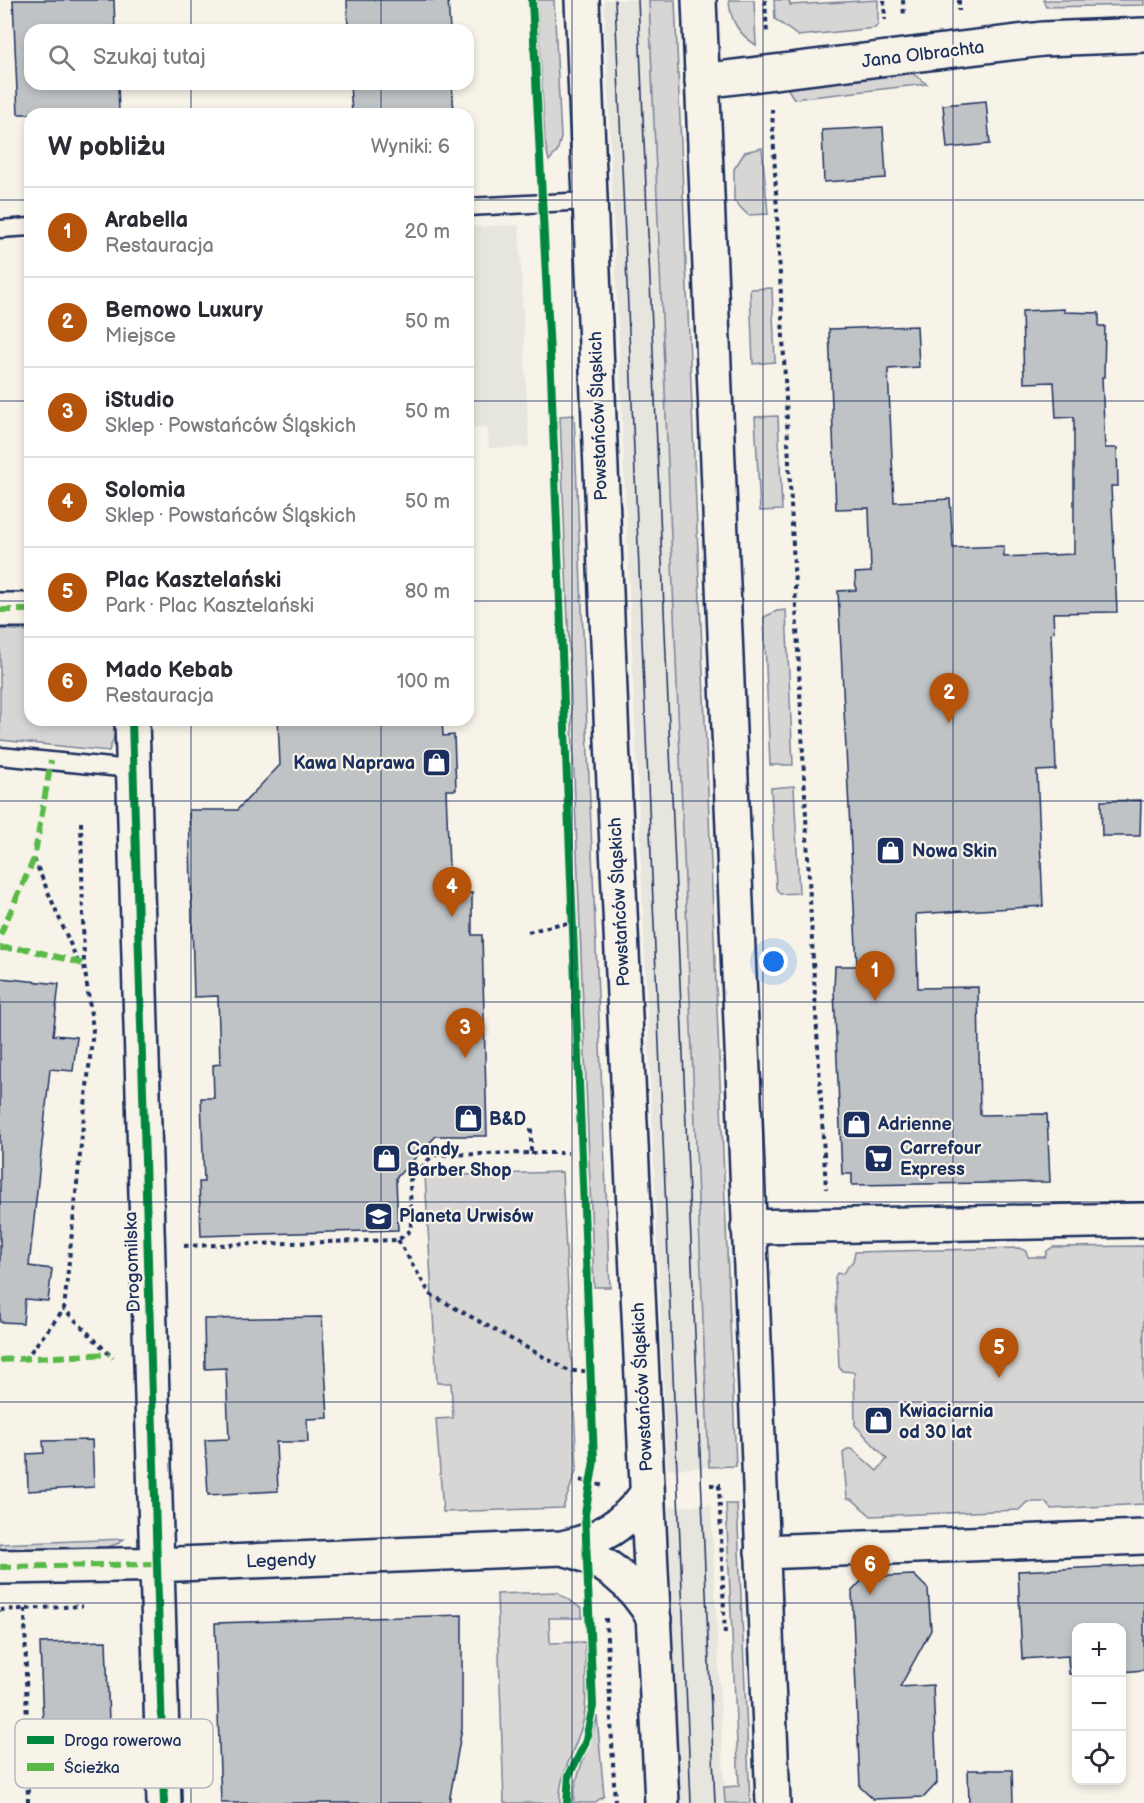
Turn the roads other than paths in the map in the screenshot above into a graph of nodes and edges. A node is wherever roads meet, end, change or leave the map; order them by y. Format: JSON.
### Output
{"nodes":[{"id":1,"x":582,"y":0,"type":"edge"},
{"id":2,"x":699,"y":0,"type":"edge"},
{"id":3,"x":1144,"y":35,"type":"edge"},
{"id":4,"x":702,"y":81,"type":"junction"},
{"id":5,"x":590,"y":201,"type":"junction"},
{"id":6,"x":474,"y":207,"type":"edge"},
{"id":7,"x":24,"y":227,"type":"edge"},
{"id":8,"x":0,"y":229,"type":"edge"},
{"id":9,"x":0,"y":610,"type":"edge"},
{"id":10,"x":24,"y":610,"type":"edge"},
{"id":11,"x":132,"y":726,"type":"edge"},
{"id":12,"x":0,"y":756,"type":"edge"},
{"id":13,"x":131,"y":769,"type":"junction"},
{"id":14,"x":1144,"y":1221,"type":"edge"},
{"id":15,"x":748,"y":1227,"type":"junction"},
{"id":16,"x":647,"y":1494,"type":"junction"},
{"id":17,"x":1144,"y":1537,"type":"edge"},
{"id":18,"x":574,"y":1546,"type":"junction"},
{"id":19,"x":762,"y":1552,"type":"junction"},
{"id":20,"x":156,"y":1564,"type":"junction"},
{"id":21,"x":0,"y":1567,"type":"edge"},
{"id":22,"x":654,"y":1619,"type":"junction"},
{"id":23,"x":161,"y":1719,"type":"edge"},
{"id":24,"x":163,"y":1788,"type":"edge"},
{"id":25,"x":164,"y":1803,"type":"edge"},
{"id":26,"x":662,"y":1803,"type":"edge"},
{"id":27,"x":772,"y":1803,"type":"edge"}],
"edges":[{"from":1,"to":5,"type":"main road","name":"Powstańców Śląskich"},
{"from":2,"to":4,"type":"main road"},
{"from":3,"to":4,"type":"main road","name":"Jana Olbrachta"},
{"from":4,"to":15,"type":"main road"},
{"from":5,"to":6,"type":"lane"},
{"from":5,"to":16,"type":"main road","name":"Powstańców Śląskich"},
{"from":7,"to":8,"type":"lane"},
{"from":9,"to":10,"type":"main road"},
{"from":11,"to":13,"type":"main road","name":"Drogomilska"},
{"from":12,"to":13,"type":"lane"},
{"from":13,"to":20,"type":"main road","name":"Drogomilska"},
{"from":14,"to":15,"type":"main road"},
{"from":15,"to":19,"type":"main road"},
{"from":16,"to":18,"type":"main road","name":"Legendy"},
{"from":16,"to":22,"type":"main road","name":"Powstańców Śląskich"},
{"from":17,"to":19,"type":"main road"},
{"from":18,"to":20,"type":"main road","name":"Legendy"},
{"from":18,"to":22,"type":"main road","name":"Legendy"},
{"from":19,"to":27,"type":"main road"},
{"from":20,"to":21,"type":"main road","name":"Legendy"},
{"from":20,"to":23,"type":"main road","name":"Drogomilska"},
{"from":22,"to":26,"type":"main road","name":"Powstańców Śląskich"},
{"from":24,"to":25,"type":"main road","name":"Drogomilska"}]}
